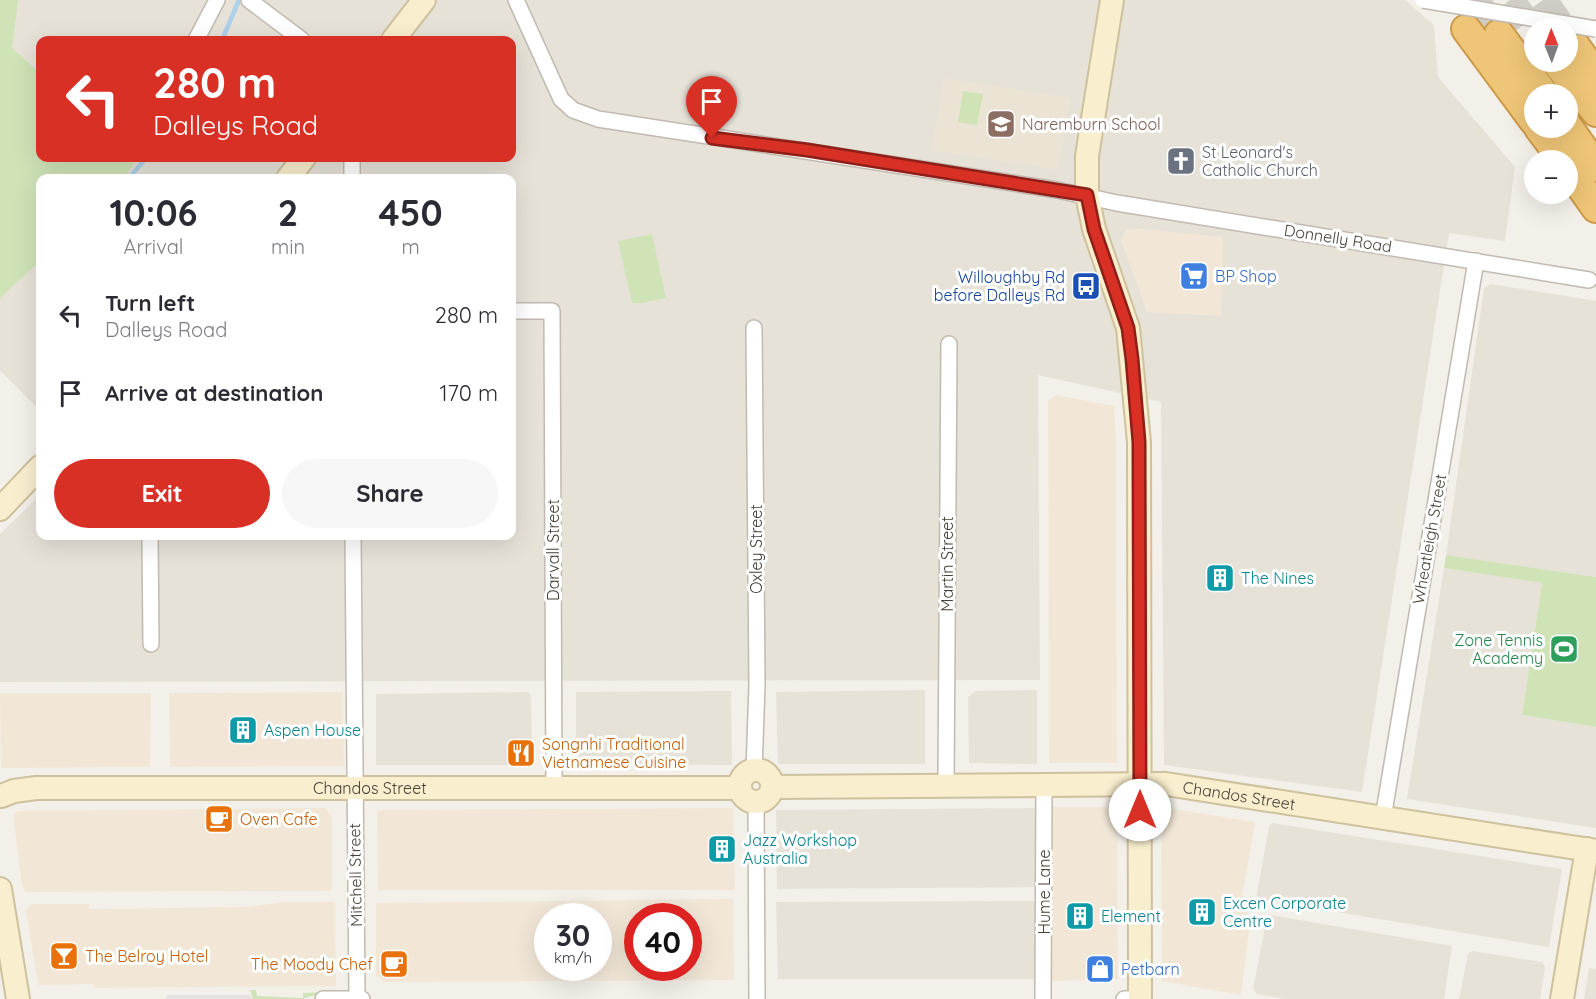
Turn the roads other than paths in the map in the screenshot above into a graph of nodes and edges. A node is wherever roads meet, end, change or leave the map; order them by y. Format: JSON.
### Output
{"nodes":[{"id":1,"x":217,"y":0,"type":"edge"},
{"id":2,"x":249,"y":0,"type":"edge"},
{"id":3,"x":424,"y":0,"type":"edge"},
{"id":4,"x":516,"y":0,"type":"edge"},
{"id":5,"x":1112,"y":0,"type":"edge"},
{"id":6,"x":1423,"y":0,"type":"edge"},
{"id":7,"x":1466,"y":30,"type":"dead end"},
{"id":8,"x":1524,"y":30,"type":"edge"},
{"id":9,"x":1499,"y":34,"type":"tunnel mouth"},
{"id":10,"x":198,"y":36,"type":"edge"},
{"id":11,"x":297,"y":36,"type":"edge"},
{"id":12,"x":396,"y":36,"type":"edge"},
{"id":13,"x":1578,"y":49,"type":"edge"},
{"id":14,"x":1578,"y":53,"type":"edge"},
{"id":15,"x":1596,"y":75,"type":"edge"},
{"id":16,"x":1536,"y":84,"type":"edge"},
{"id":17,"x":1524,"y":108,"type":"edge"},
{"id":18,"x":1596,"y":112,"type":"edge"},
{"id":19,"x":1576,"y":138,"type":"edge"},
{"id":20,"x":301,"y":162,"type":"edge"},
{"id":21,"x":1596,"y":167,"type":"edge"},
{"id":22,"x":291,"y":174,"type":"edge"},
{"id":23,"x":1578,"y":182,"type":"edge"},
{"id":24,"x":1087,"y":195,"type":"junction"},
{"id":25,"x":1596,"y":208,"type":"edge"},
{"id":26,"x":1476,"y":261,"type":"junction"},
{"id":27,"x":1589,"y":280,"type":"dead end"},
{"id":28,"x":516,"y":311,"type":"edge"},
{"id":29,"x":754,"y":328,"type":"dead end"},
{"id":30,"x":949,"y":345,"type":"dead end"},
{"id":31,"x":36,"y":471,"type":"edge"},
{"id":32,"x":0,"y":509,"type":"edge"},
{"id":33,"x":150,"y":540,"type":"edge"},
{"id":34,"x":353,"y":540,"type":"edge"},
{"id":35,"x":152,"y":644,"type":"dead end"},
{"id":36,"x":946,"y":784,"type":"junction"},
{"id":37,"x":1044,"y":784,"type":"junction"},
{"id":38,"x":1140,"y":784,"type":"junction"},
{"id":39,"x":756,"y":786,"type":"junction"},
{"id":40,"x":354,"y":788,"type":"junction"},
{"id":41,"x":554,"y":789,"type":"junction"},
{"id":42,"x":0,"y":797,"type":"edge"},
{"id":43,"x":1383,"y":818,"type":"junction"},
{"id":44,"x":1591,"y":850,"type":"edge"},
{"id":45,"x":0,"y":889,"type":"edge"},
{"id":46,"x":7,"y":978,"type":"edge"},
{"id":47,"x":18,"y":999,"type":"edge"},
{"id":48,"x":323,"y":999,"type":"edge"},
{"id":49,"x":359,"y":999,"type":"edge"},
{"id":50,"x":757,"y":999,"type":"edge"},
{"id":51,"x":1042,"y":999,"type":"edge"},
{"id":52,"x":1140,"y":999,"type":"edge"},
{"id":53,"x":1562,"y":999,"type":"edge"}],
"edges":[{"from":1,"to":10,"type":"street"},
{"from":2,"to":11,"type":"street"},
{"from":3,"to":12,"type":"main road"},
{"from":4,"to":24,"type":"street","name":"Donnelly Road"},
{"from":5,"to":24,"type":"main road"},
{"from":6,"to":8,"type":"street","bridge":true},
{"from":7,"to":17,"type":"highway"},
{"from":9,"to":16,"type":"highway"},
{"from":13,"to":15,"type":"highway"},
{"from":14,"to":18,"type":"highway"},
{"from":19,"to":21,"type":"highway"},
{"from":20,"to":22,"type":"main road"},
{"from":23,"to":25,"type":"highway"},
{"from":24,"to":26,"type":"street","name":"Donnelly Road"},
{"from":24,"to":38,"type":"main road"},
{"from":26,"to":27,"type":"street","name":"Donnelly Road"},
{"from":26,"to":43,"type":"street","name":"Wheatleigh Street"},
{"from":28,"to":41,"type":"street","name":"Darvall Street"},
{"from":29,"to":39,"type":"street","name":"Oxley Street"},
{"from":30,"to":36,"type":"street","name":"Martin Street"},
{"from":31,"to":32,"type":"main road"},
{"from":33,"to":35,"type":"street"},
{"from":34,"to":40,"type":"street","name":"Mitchell Street"},
{"from":36,"to":37,"type":"main road","name":"Chandos Street"},
{"from":36,"to":39,"type":"main road","name":"Chandos Street"},
{"from":37,"to":38,"type":"main road","name":"Chandos Street"},
{"from":37,"to":51,"type":"street","name":"Hume Lane"},
{"from":38,"to":43,"type":"main road","name":"Chandos Street"},
{"from":38,"to":52,"type":"main road"},
{"from":39,"to":41,"type":"main road","name":"Chandos Street"},
{"from":39,"to":50,"type":"street","name":"Oxley Street"},
{"from":40,"to":41,"type":"main road","name":"Chandos Street"},
{"from":40,"to":42,"type":"main road","name":"Chandos Street"},
{"from":40,"to":49,"type":"street","name":"Mitchell Street"},
{"from":43,"to":44,"type":"main road","name":"Chandos Street"},
{"from":44,"to":53,"type":"main road"},
{"from":45,"to":46,"type":"main road"},
{"from":46,"to":47,"type":"main road"},
{"from":48,"to":49,"type":"street"}]}
